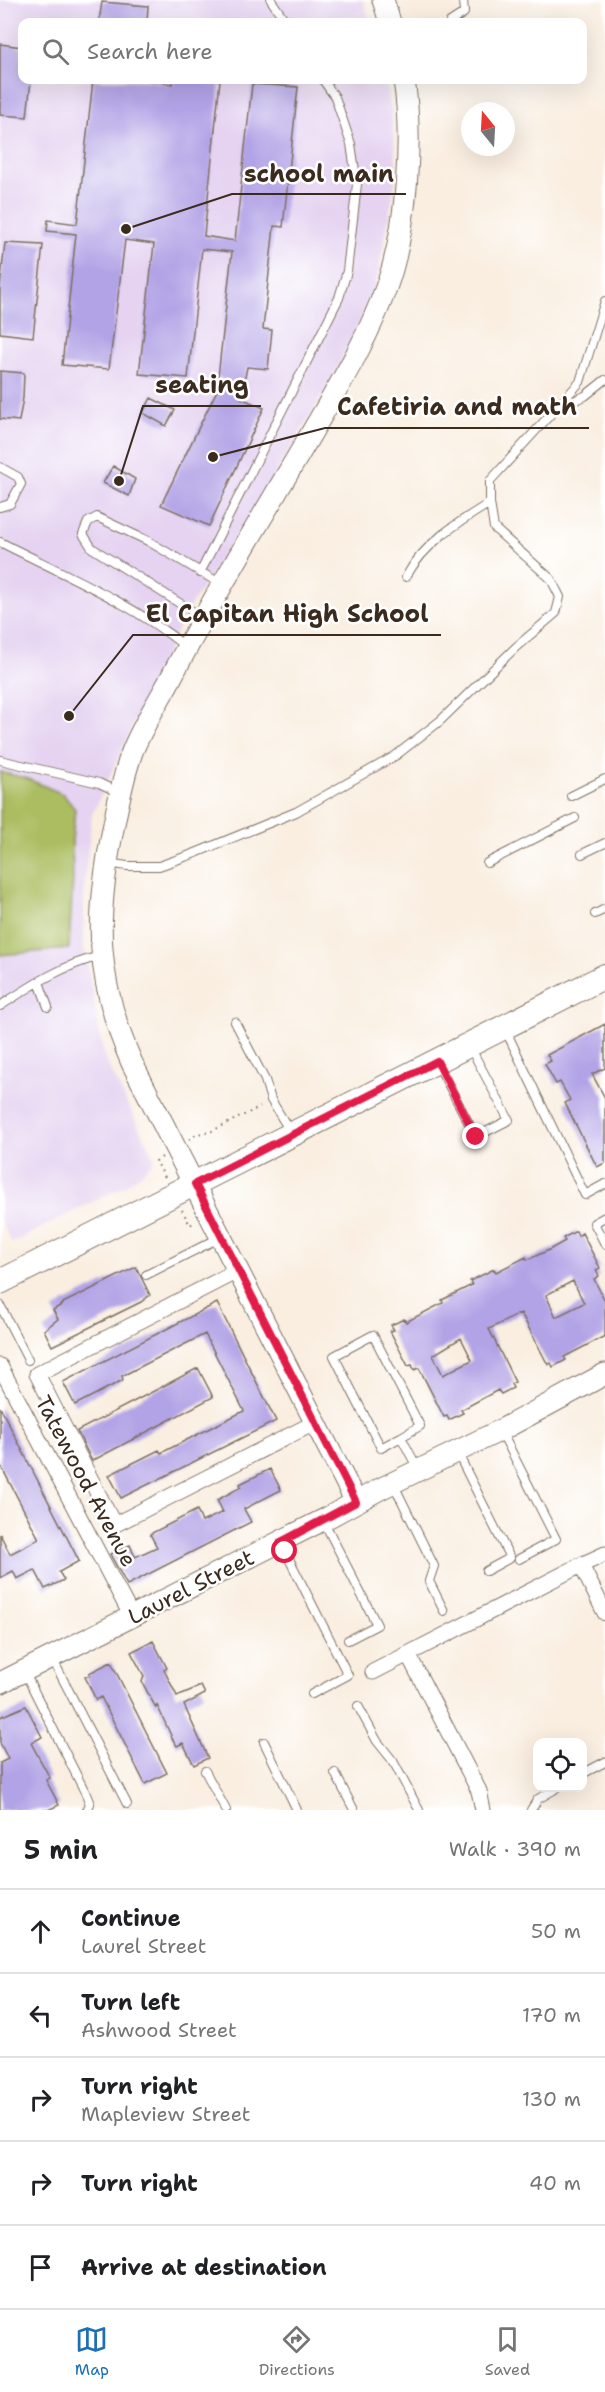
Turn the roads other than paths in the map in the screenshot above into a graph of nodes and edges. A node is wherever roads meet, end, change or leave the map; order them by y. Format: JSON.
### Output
{"nodes":[{"id":1,"x":271,"y":0,"type":"edge"},
{"id":2,"x":383,"y":0,"type":"edge"},
{"id":3,"x":463,"y":0,"type":"edge"},
{"id":4,"x":283,"y":18,"type":"edge"},
{"id":5,"x":389,"y":18,"type":"edge"},
{"id":6,"x":456,"y":18,"type":"edge"},
{"id":7,"x":326,"y":84,"type":"edge"},
{"id":8,"x":404,"y":84,"type":"edge"},
{"id":9,"x":605,"y":301,"type":"edge"},
{"id":10,"x":605,"y":380,"type":"edge"},
{"id":11,"x":556,"y":409,"type":"junction"},
{"id":12,"x":0,"y":467,"type":"edge"},
{"id":13,"x":490,"y":503,"type":"junction"},
{"id":14,"x":0,"y":507,"type":"edge"},
{"id":15,"x":0,"y":542,"type":"edge"},
{"id":16,"x":200,"y":573,"type":"junction"},
{"id":17,"x":406,"y":577,"type":"dead end"},
{"id":18,"x":222,"y":585,"type":"junction"},
{"id":19,"x":203,"y":618,"type":"junction"},
{"id":20,"x":187,"y":648,"type":"junction"},
{"id":21,"x":0,"y":760,"type":"edge"},
{"id":22,"x":605,"y":779,"type":"edge"},
{"id":23,"x":120,"y":793,"type":"junction"},
{"id":24,"x":571,"y":796,"type":"dead end"},
{"id":25,"x":575,"y":818,"type":"dead end"},
{"id":26,"x":605,"y":843,"type":"edge"},
{"id":27,"x":582,"y":854,"type":"dead end"},
{"id":28,"x":106,"y":862,"type":"junction"},
{"id":29,"x":487,"y":863,"type":"dead end"},
{"id":30,"x":605,"y":909,"type":"edge"},
{"id":31,"x":595,"y":914,"type":"dead end"},
{"id":32,"x":102,"y":956,"type":"junction"},
{"id":33,"x":605,"y":976,"type":"edge"},
{"id":34,"x":39,"y":982,"type":"junction"},
{"id":35,"x":0,"y":1006,"type":"edge"},
{"id":36,"x":48,"y":1007,"type":"dead end"},
{"id":37,"x":235,"y":1022,"type":"dead end"},
{"id":38,"x":504,"y":1027,"type":"junction"},
{"id":39,"x":469,"y":1045,"type":"junction"},
{"id":40,"x":437,"y":1061,"type":"junction"},
{"id":41,"x":292,"y":1135,"type":"junction"},
{"id":42,"x":195,"y":1184,"type":"junction"},
{"id":43,"x":605,"y":1184,"type":"edge"},
{"id":44,"x":605,"y":1217,"type":"edge"},
{"id":45,"x":222,"y":1236,"type":"junction"},
{"id":46,"x":605,"y":1244,"type":"edge"},
{"id":47,"x":239,"y":1270,"type":"junction"},
{"id":48,"x":146,"y":1275,"type":"dead end"},
{"id":49,"x":0,"y":1282,"type":"edge"},
{"id":50,"x":0,"y":1305,"type":"edge"},
{"id":51,"x":28,"y":1360,"type":"dead end"},
{"id":52,"x":0,"y":1366,"type":"edge"},
{"id":53,"x":604,"y":1377,"type":"edge"},
{"id":54,"x":316,"y":1422,"type":"junction"},
{"id":55,"x":501,"y":1430,"type":"junction"},
{"id":56,"x":401,"y":1437,"type":"junction"},
{"id":57,"x":456,"y":1452,"type":"junction"},
{"id":58,"x":419,"y":1470,"type":"junction"},
{"id":59,"x":393,"y":1483,"type":"junction"},
{"id":60,"x":356,"y":1502,"type":"junction"},
{"id":61,"x":323,"y":1520,"type":"junction"},
{"id":62,"x":281,"y":1542,"type":"junction"},
{"id":63,"x":605,"y":1554,"type":"edge"},
{"id":64,"x":519,"y":1559,"type":"dead end"},
{"id":65,"x":581,"y":1565,"type":"junction"},
{"id":66,"x":486,"y":1571,"type":"dead end"},
{"id":67,"x":444,"y":1611,"type":"dead end"},
{"id":68,"x":605,"y":1613,"type":"edge"},
{"id":69,"x":132,"y":1617,"type":"junction"},
{"id":70,"x":348,"y":1640,"type":"dead end"},
{"id":71,"x":408,"y":1654,"type":"junction"},
{"id":72,"x":52,"y":1657,"type":"junction"},
{"id":73,"x":24,"y":1671,"type":"junction"},
{"id":74,"x":373,"y":1672,"type":"dead end"},
{"id":75,"x":0,"y":1683,"type":"edge"},
{"id":76,"x":312,"y":1694,"type":"dead end"},
{"id":77,"x":358,"y":1707,"type":"dead end"},
{"id":78,"x":264,"y":1743,"type":"dead end"},
{"id":79,"x":605,"y":1762,"type":"edge"},
{"id":80,"x":205,"y":1771,"type":"dead end"},
{"id":81,"x":587,"y":1771,"type":"edge"},
{"id":82,"x":335,"y":1773,"type":"dead end"},
{"id":83,"x":549,"y":1792,"type":"edge"},
{"id":84,"x":127,"y":1804,"type":"dead end"},
{"id":85,"x":87,"y":1810,"type":"edge"},
{"id":86,"x":226,"y":1810,"type":"edge"},
{"id":87,"x":297,"y":1810,"type":"edge"},
{"id":88,"x":354,"y":1810,"type":"edge"},
{"id":89,"x":419,"y":1810,"type":"edge"},
{"id":90,"x":483,"y":1810,"type":"edge"},
{"id":91,"x":531,"y":1810,"type":"edge"}],
"edges":[{"from":1,"to":4,"type":"lane"},
{"from":2,"to":5,"type":"main road"},
{"from":3,"to":6,"type":"lane"},
{"from":7,"to":16,"type":"lane"},
{"from":8,"to":18,"type":"main road"},
{"from":9,"to":11,"type":"lane"},
{"from":10,"to":11,"type":"lane"},
{"from":11,"to":13,"type":"lane"},
{"from":12,"to":14,"type":"lane"},
{"from":13,"to":17,"type":"lane"},
{"from":13,"to":28,"type":"lane"},
{"from":15,"to":20,"type":"lane"},
{"from":16,"to":18,"type":"lane"},
{"from":16,"to":19,"type":"lane"},
{"from":18,"to":19,"type":"main road"},
{"from":19,"to":20,"type":"main road"},
{"from":20,"to":23,"type":"main road"},
{"from":21,"to":23,"type":"lane"},
{"from":22,"to":24,"type":"lane"},
{"from":23,"to":28,"type":"main road"},
{"from":25,"to":29,"type":"lane"},
{"from":26,"to":27,"type":"lane"},
{"from":28,"to":32,"type":"main road"},
{"from":30,"to":31,"type":"lane"},
{"from":32,"to":34,"type":"lane"},
{"from":32,"to":42,"type":"main road"},
{"from":33,"to":38,"type":"main road"},
{"from":34,"to":35,"type":"lane"},
{"from":34,"to":36,"type":"lane"},
{"from":37,"to":41,"type":"lane"},
{"from":38,"to":39,"type":"main road"},
{"from":38,"to":43,"type":"lane"},
{"from":39,"to":40,"type":"main road"},
{"from":39,"to":40,"type":"lane"},
{"from":40,"to":41,"type":"main road"},
{"from":41,"to":42,"type":"main road"},
{"from":42,"to":45,"type":"main road"},
{"from":42,"to":49,"type":"main road"},
{"from":44,"to":46,"type":"lane"},
{"from":45,"to":47,"type":"main road"},
{"from":45,"to":48,"type":"lane"},
{"from":47,"to":54,"type":"main road"},
{"from":47,"to":54,"type":"street"},
{"from":50,"to":51,"type":"lane"},
{"from":52,"to":69,"type":"street","name":"Tatewood Avenue"},
{"from":53,"to":55,"type":"main road","name":"Laurel Street"},
{"from":54,"to":60,"type":"main road"},
{"from":55,"to":57,"type":"main road","name":"Laurel Street"},
{"from":55,"to":64,"type":"lane"},
{"from":56,"to":56,"type":"lane"},
{"from":56,"to":58,"type":"lane"},
{"from":57,"to":58,"type":"main road","name":"Laurel Street"},
{"from":57,"to":66,"type":"lane"},
{"from":58,"to":59,"type":"main road","name":"Laurel Street"},
{"from":59,"to":60,"type":"main road","name":"Laurel Street"},
{"from":59,"to":67,"type":"lane"},
{"from":60,"to":61,"type":"main road","name":"Laurel Street"},
{"from":61,"to":62,"type":"main road","name":"Laurel Street"},
{"from":61,"to":70,"type":"lane"},
{"from":62,"to":69,"type":"main road","name":"Laurel Street"},
{"from":62,"to":76,"type":"lane"},
{"from":63,"to":65,"type":"street"},
{"from":65,"to":68,"type":"street"},
{"from":65,"to":71,"type":"street"},
{"from":69,"to":72,"type":"main road","name":"Laurel Street"},
{"from":71,"to":74,"type":"street"},
{"from":71,"to":90,"type":"street"},
{"from":72,"to":73,"type":"main road","name":"Laurel Street"},
{"from":72,"to":84,"type":"lane"},
{"from":73,"to":75,"type":"main road","name":"Laurel Street"},
{"from":73,"to":85,"type":"lane"},
{"from":77,"to":89,"type":"lane"},
{"from":78,"to":87,"type":"lane"},
{"from":79,"to":81,"type":"lane"},
{"from":80,"to":86,"type":"lane"},
{"from":82,"to":88,"type":"lane"},
{"from":83,"to":91,"type":"lane"}]}
